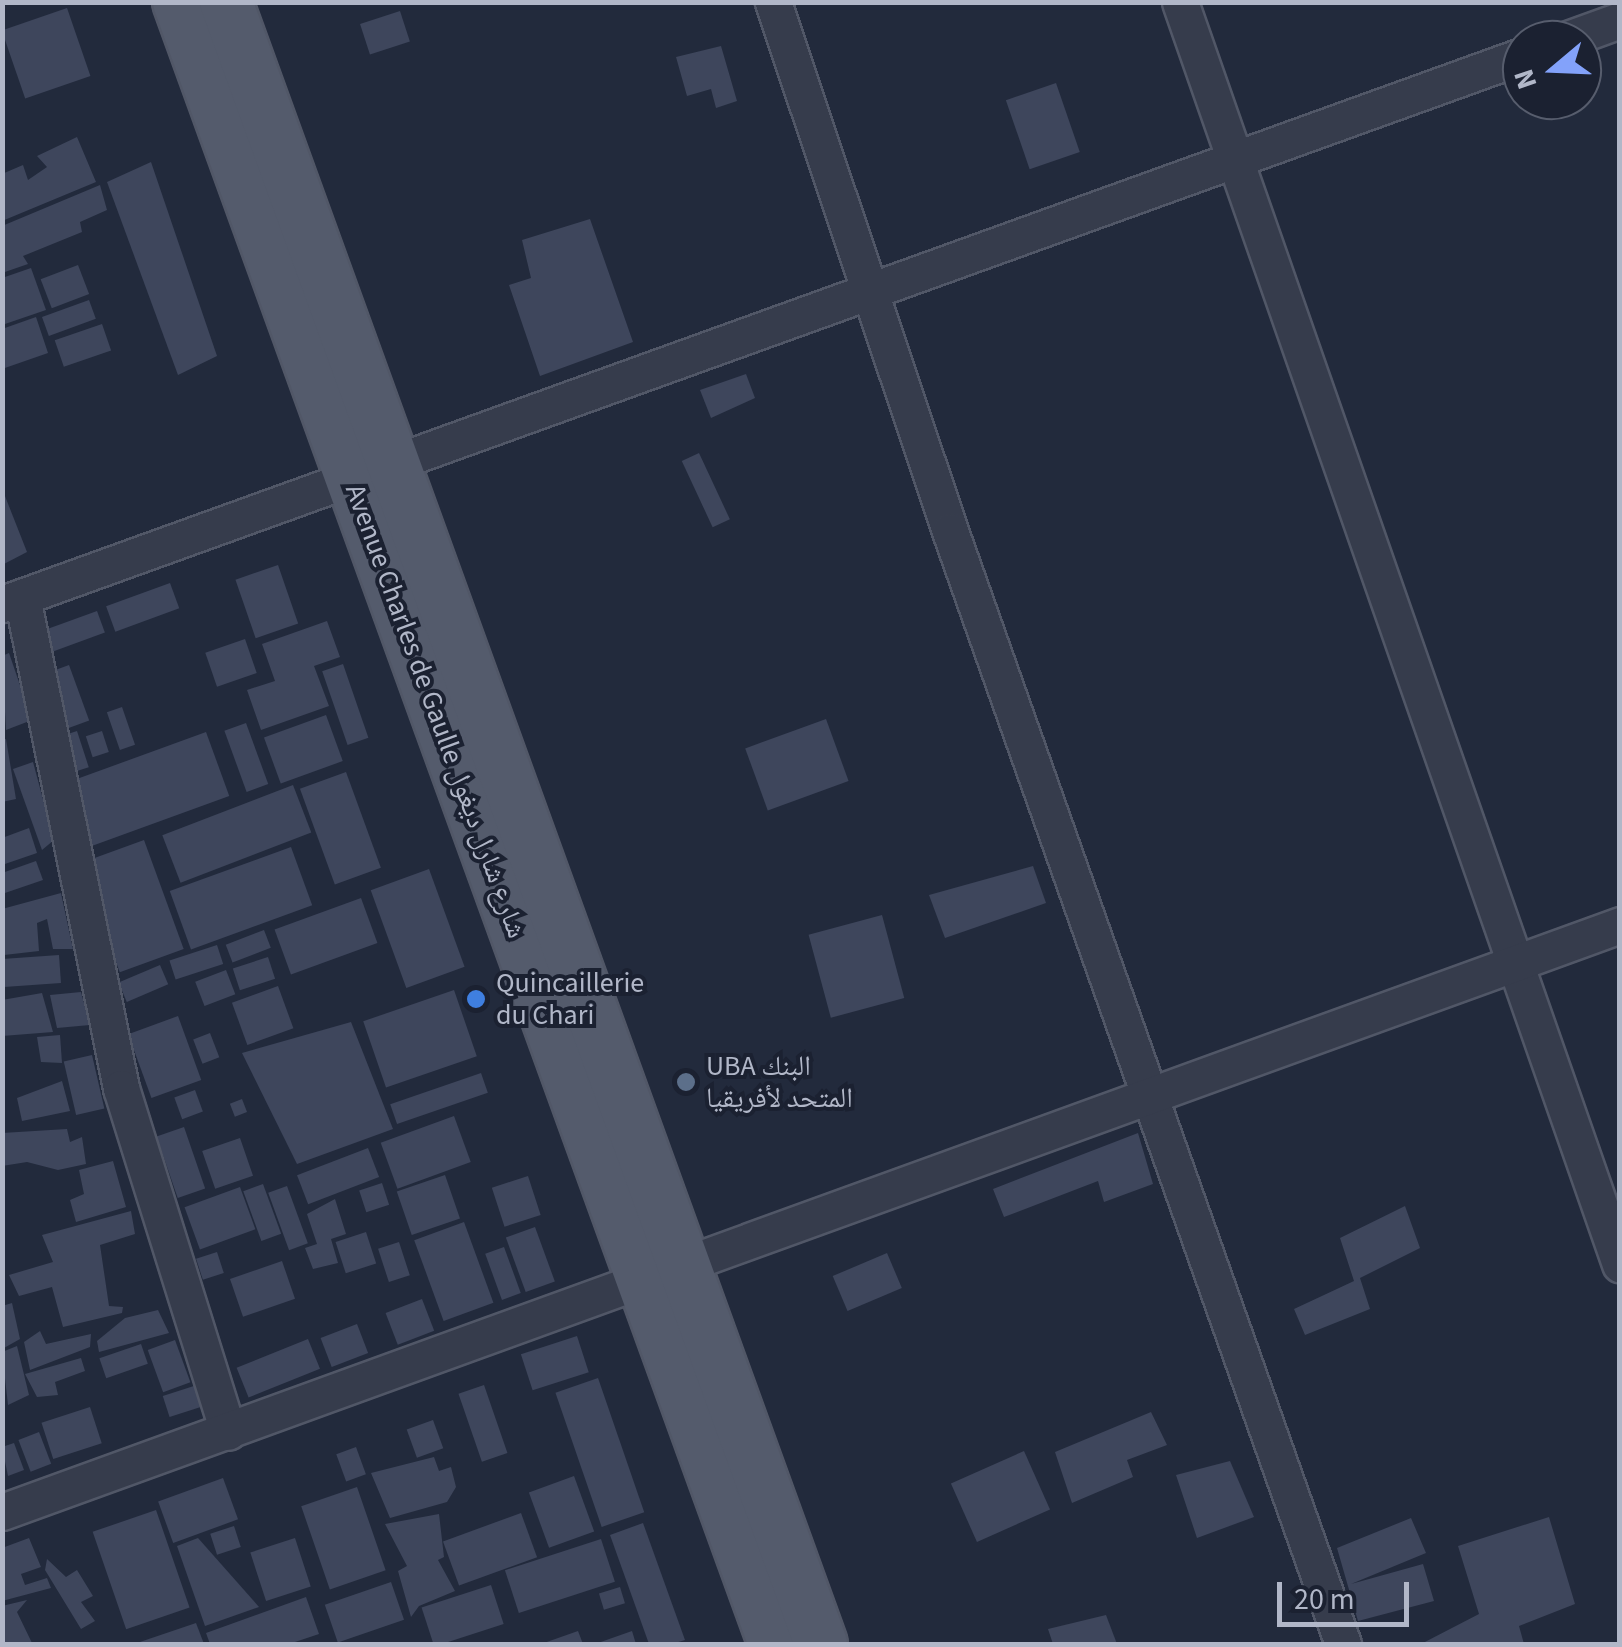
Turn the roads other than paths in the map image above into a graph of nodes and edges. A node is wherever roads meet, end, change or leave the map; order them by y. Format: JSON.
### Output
{"nodes":[{"id":1,"x":180,"y":2,"type":"edge"},
{"id":2,"x":226,"y":2,"type":"edge"},
{"id":3,"x":773,"y":2,"type":"edge"},
{"id":4,"x":1180,"y":2,"type":"edge"},
{"id":5,"x":1614,"y":2,"type":"edge"},
{"id":6,"x":1619,"y":20,"type":"edge"},
{"id":7,"x":1502,"y":63,"type":"edge"},
{"id":8,"x":1235,"y":162,"type":"junction"},
{"id":9,"x":869,"y":290,"type":"junction"},
{"id":10,"x":373,"y":470,"type":"junction"},
{"id":11,"x":12,"y":601,"type":"edge"},
{"id":12,"x":1620,"y":925,"type":"edge"},
{"id":13,"x":1512,"y":964,"type":"junction"},
{"id":14,"x":1153,"y":1094,"type":"junction"},
{"id":15,"x":1620,"y":1264,"type":"edge"},
{"id":16,"x":662,"y":1275,"type":"junction"},
{"id":17,"x":228,"y":1432,"type":"junction"},
{"id":18,"x":2,"y":1512,"type":"edge"},
{"id":19,"x":775,"y":1644,"type":"edge"},
{"id":20,"x":821,"y":1644,"type":"edge"},
{"id":21,"x":1342,"y":1644,"type":"edge"}],
"edges":[{"from":1,"to":10,"type":"main road","name":"Avenue Charles de Gaulle شارع شارل ديغول"},
{"from":2,"to":10,"type":"main road","name":"Avenue Charles de Gaulle شارع شارل ديغول"},
{"from":3,"to":9,"type":"street"},
{"from":4,"to":8,"type":"street"},
{"from":5,"to":6,"type":"street"},
{"from":7,"to":8,"type":"street"},
{"from":8,"to":9,"type":"street"},
{"from":8,"to":13,"type":"street"},
{"from":9,"to":10,"type":"street"},
{"from":9,"to":14,"type":"street"},
{"from":10,"to":11,"type":"street"},
{"from":10,"to":16,"type":"main road","name":"Avenue Charles de Gaulle شارع شارل ديغول"},
{"from":11,"to":17,"type":"street"},
{"from":12,"to":13,"type":"street"},
{"from":13,"to":14,"type":"street"},
{"from":13,"to":15,"type":"street"},
{"from":14,"to":16,"type":"street"},
{"from":14,"to":21,"type":"street"},
{"from":16,"to":17,"type":"street"},
{"from":16,"to":19,"type":"main road","name":"Avenue Charles de Gaulle شارع شارل ديغول"},
{"from":16,"to":20,"type":"main road","name":"Avenue Charles de Gaulle شارع شارل ديغول"},
{"from":17,"to":18,"type":"street"}]}
